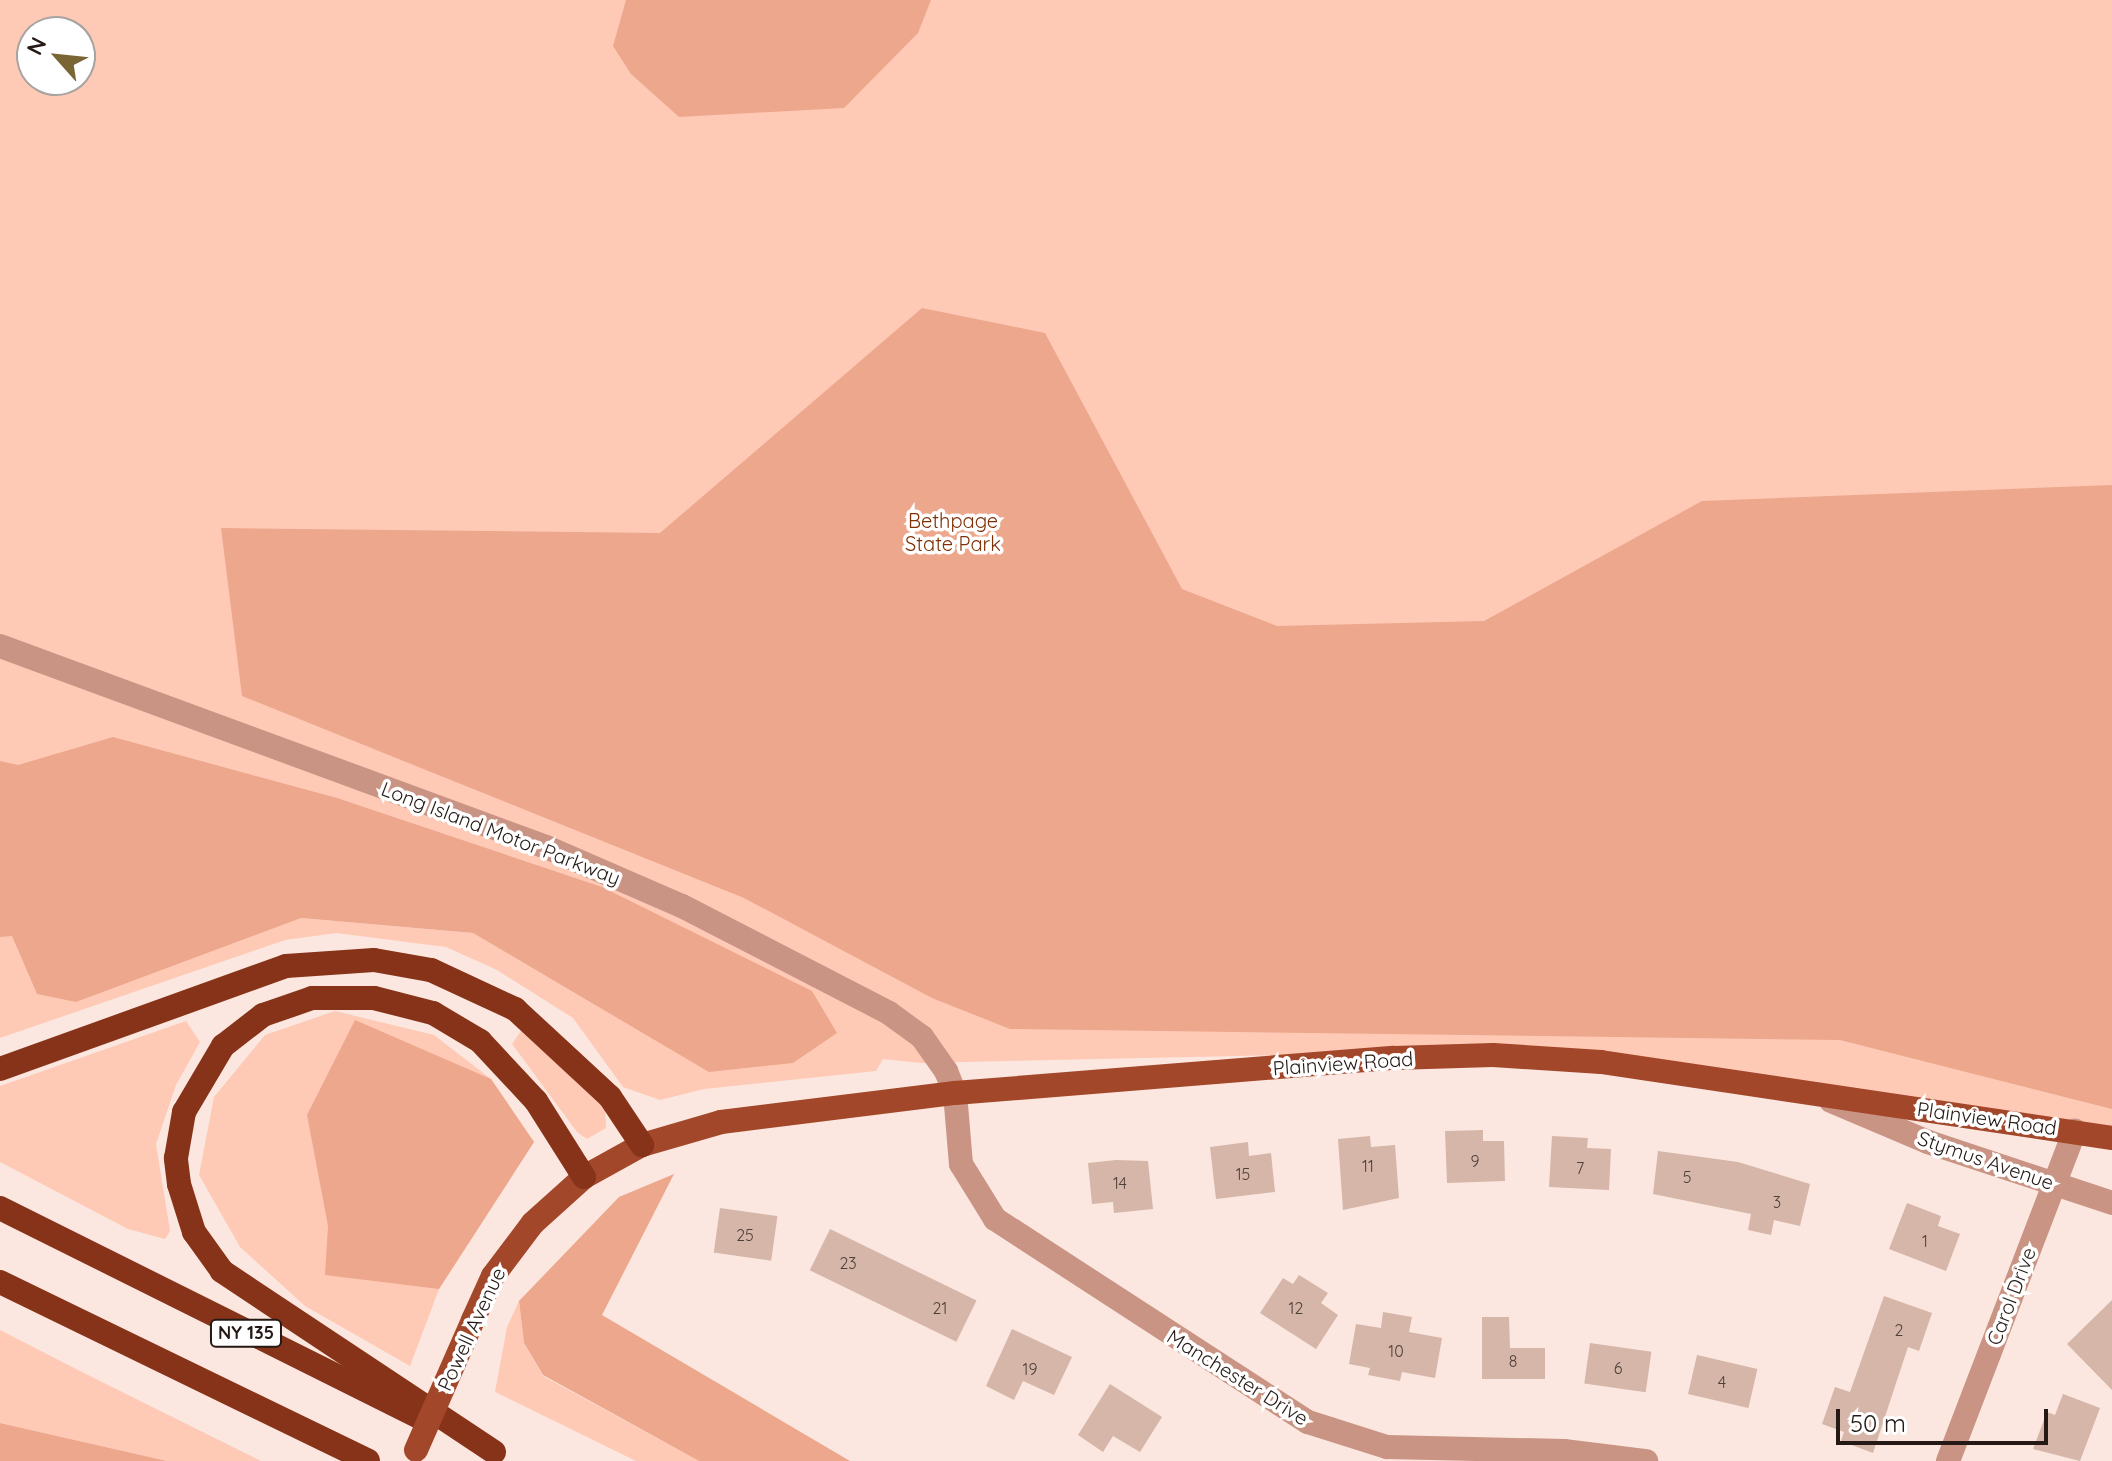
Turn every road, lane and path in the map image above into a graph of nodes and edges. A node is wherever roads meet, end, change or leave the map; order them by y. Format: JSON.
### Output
{"nodes":[{"id":1,"x":0,"y":646,"type":"edge"},
{"id":2,"x":0,"y":1069,"type":"edge"},
{"id":3,"x":955,"y":1093,"type":"junction"},
{"id":4,"x":1818,"y":1095,"type":"junction"},
{"id":5,"x":2075,"y":1131,"type":"junction"},
{"id":6,"x":2112,"y":1138,"type":"edge"},
{"id":7,"x":642,"y":1145,"type":"junction"},
{"id":8,"x":584,"y":1177,"type":"junction"},
{"id":9,"x":2054,"y":1184,"type":"junction"},
{"id":10,"x":2112,"y":1203,"type":"edge"},
{"id":11,"x":0,"y":1208,"type":"edge"},
{"id":12,"x":0,"y":1282,"type":"edge"},
{"id":13,"x":503,"y":1457,"type":"edge"},
{"id":14,"x":368,"y":1461,"type":"edge"},
{"id":15,"x":411,"y":1461,"type":"edge"},
{"id":16,"x":1646,"y":1461,"type":"edge"},
{"id":17,"x":1948,"y":1461,"type":"edge"}],
"edges":[{"from":1,"to":3,"type":"street","name":"Long Island Motor Parkway"},
{"from":2,"to":7,"type":"highway"},
{"from":3,"to":4,"type":"main road","name":"Plainview Road"},
{"from":3,"to":7,"type":"main road","name":"Plainview Road"},
{"from":3,"to":16,"type":"street","name":"Manchester Drive"},
{"from":4,"to":5,"type":"main road","name":"Plainview Road"},
{"from":4,"to":9,"type":"street","name":"Stymus Avenue"},
{"from":5,"to":6,"type":"main road","name":"Plainview Road"},
{"from":5,"to":9,"type":"street","name":"Carol Drive"},
{"from":7,"to":8,"type":"main road","name":"Plainview Road"},
{"from":8,"to":13,"type":"highway"},
{"from":8,"to":15,"type":"main road","name":"Powell Avenue","bridge":true},
{"from":9,"to":10,"type":"street","name":"Stymus Avenue"},
{"from":9,"to":17,"type":"street","name":"Carol Drive"},
{"from":11,"to":13,"type":"highway","number":"NY 135"},
{"from":12,"to":14,"type":"highway"}]}
